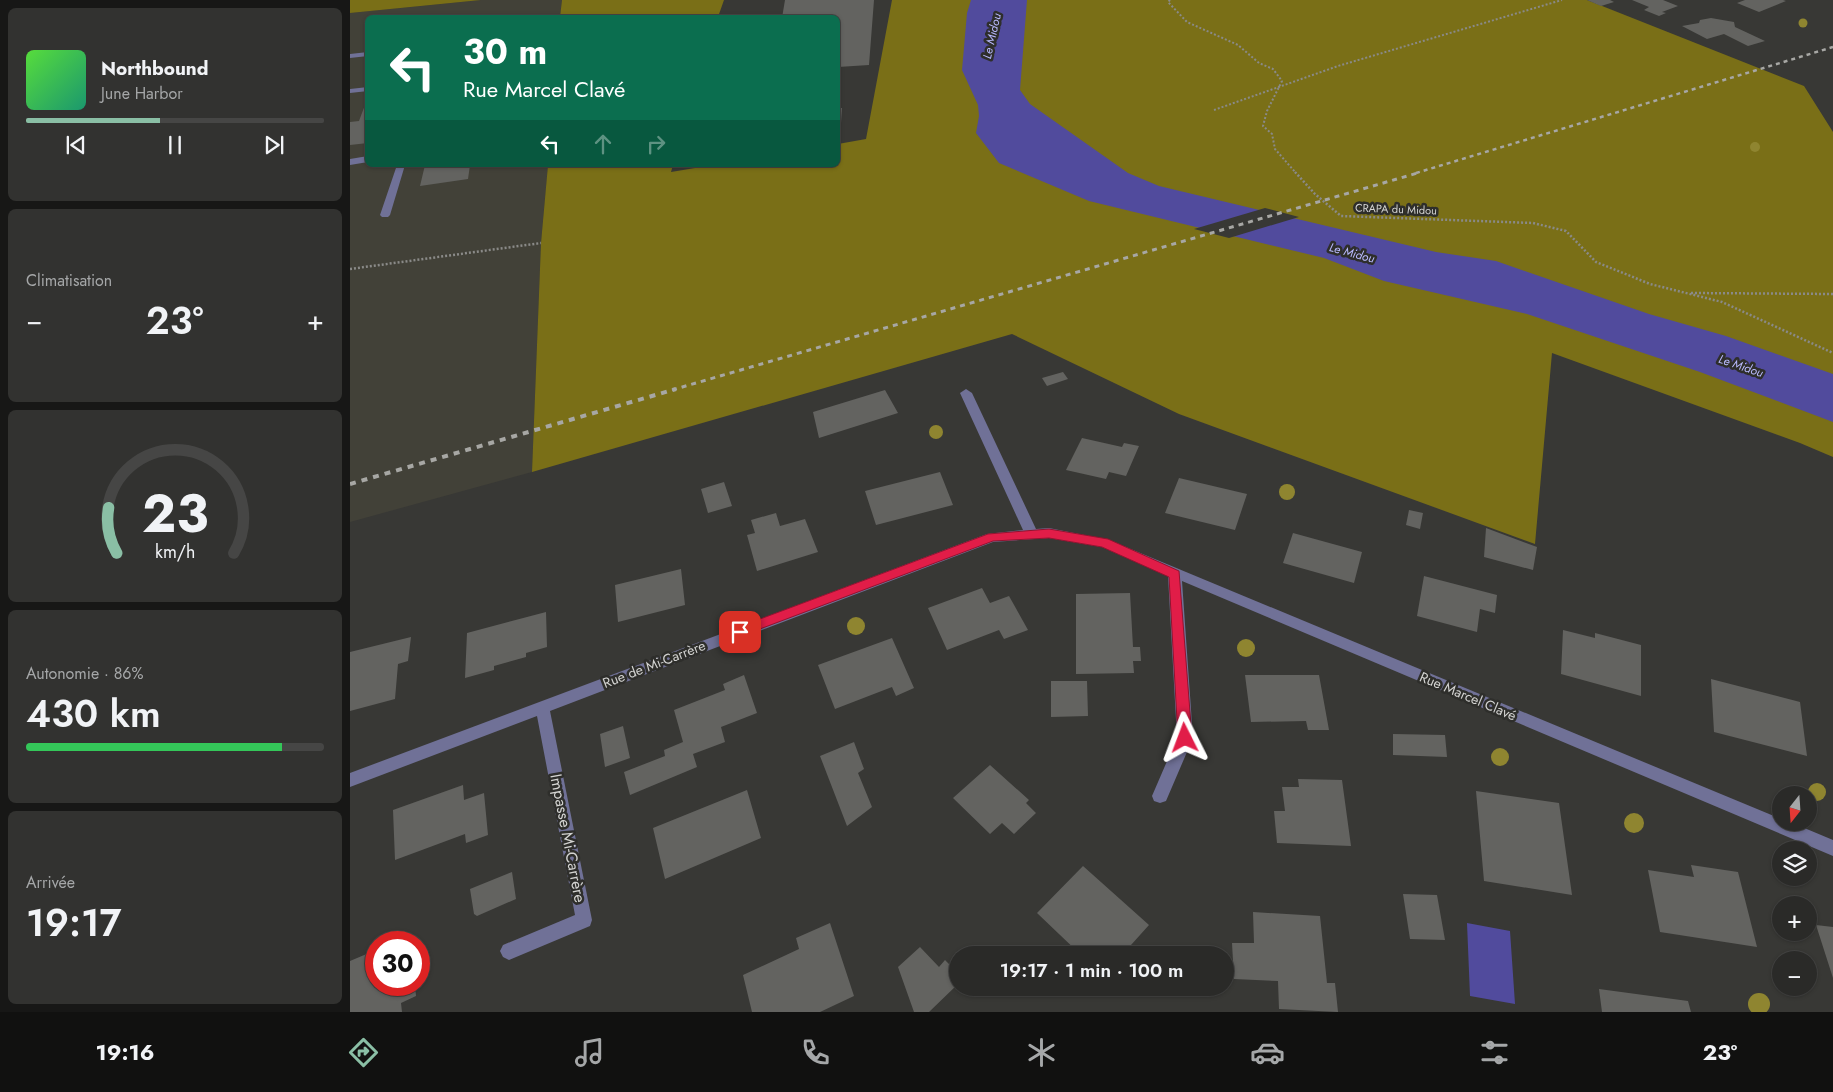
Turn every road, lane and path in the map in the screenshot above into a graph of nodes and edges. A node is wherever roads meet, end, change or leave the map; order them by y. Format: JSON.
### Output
{"nodes":[{"id":1,"x":1170,"y":0,"type":"edge"},
{"id":2,"x":1562,"y":0,"type":"edge"},
{"id":3,"x":365,"y":54,"type":"edge"},
{"id":4,"x":350,"y":56,"type":"edge"},
{"id":5,"x":1280,"y":86,"type":"junction"},
{"id":6,"x":365,"y":89,"type":"edge"},
{"id":7,"x":350,"y":91,"type":"edge"},
{"id":8,"x":1214,"y":110,"type":"dead end"},
{"id":9,"x":365,"y":160,"type":"edge"},
{"id":10,"x":350,"y":162,"type":"edge"},
{"id":11,"x":400,"y":167,"type":"edge"},
{"id":12,"x":385,"y":214,"type":"dead end"},
{"id":13,"x":541,"y":243,"type":"dead end"},
{"id":14,"x":350,"y":269,"type":"edge"},
{"id":15,"x":1686,"y":293,"type":"junction"},
{"id":16,"x":1833,"y":294,"type":"edge"},
{"id":17,"x":1833,"y":353,"type":"edge"},
{"id":18,"x":966,"y":393,"type":"dead end"},
{"id":19,"x":1032,"y":535,"type":"junction"},
{"id":20,"x":1104,"y":543,"type":"joint"},
{"id":21,"x":1175,"y":574,"type":"junction"},
{"id":22,"x":542,"y":706,"type":"junction"},
{"id":23,"x":350,"y":780,"type":"edge"},
{"id":24,"x":1160,"y":796,"type":"dead end"},
{"id":25,"x":1833,"y":848,"type":"edge"},
{"id":26,"x":509,"y":951,"type":"dead end"}],
"edges":[{"from":1,"to":5,"type":"path"},
{"from":2,"to":5,"type":"path"},
{"from":3,"to":4,"type":"street"},
{"from":5,"to":8,"type":"path"},
{"from":5,"to":15,"type":"path","name":"CRAPA du Midou"},
{"from":6,"to":7,"type":"street"},
{"from":9,"to":10,"type":"street"},
{"from":11,"to":12,"type":"street"},
{"from":13,"to":14,"type":"path"},
{"from":15,"to":16,"type":"path","name":"CRAPA du Midou"},
{"from":15,"to":17,"type":"path","name":"CRAPA du Midou"},
{"from":18,"to":19,"type":"street"},
{"from":19,"to":20,"type":"street","name":"Rue de Mi-Carrère"},
{"from":19,"to":22,"type":"street","name":"Rue de Mi-Carrère"},
{"from":20,"to":21,"type":"street","name":"Rue Marcel Clavé"},
{"from":21,"to":24,"type":"street"},
{"from":21,"to":25,"type":"street","name":"Rue Marcel Clavé"},
{"from":22,"to":23,"type":"street","name":"Rue de Mi-Carrère"},
{"from":22,"to":26,"type":"street","name":"Impasse Mi-Carrère"}]}
